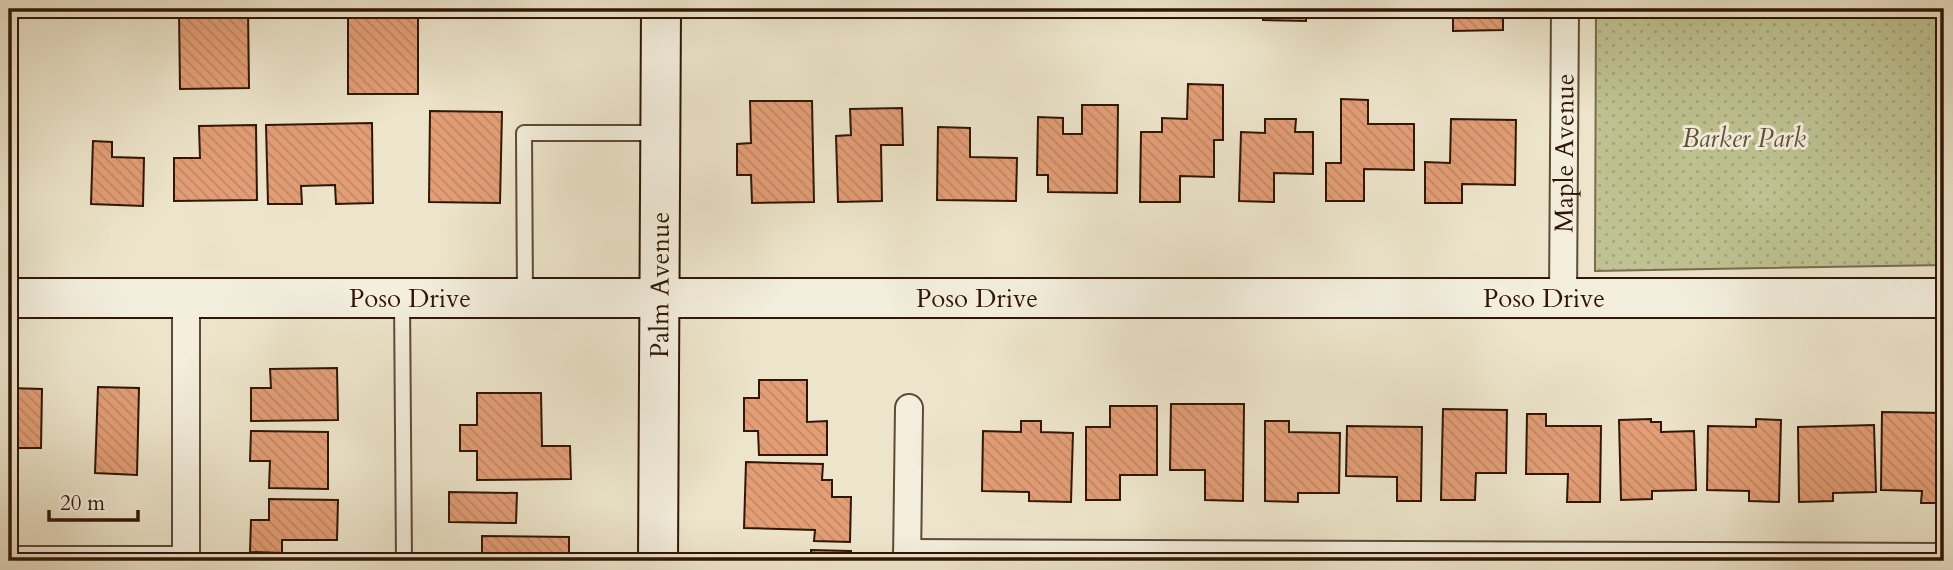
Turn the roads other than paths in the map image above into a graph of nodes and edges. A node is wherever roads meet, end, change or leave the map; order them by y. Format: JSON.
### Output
{"nodes":[{"id":1,"x":661,"y":9,"type":"edge"},
{"id":2,"x":1565,"y":9,"type":"edge"},
{"id":3,"x":660,"y":133,"type":"junction"},
{"id":4,"x":186,"y":297,"type":"junction"},
{"id":5,"x":402,"y":297,"type":"junction"},
{"id":6,"x":525,"y":297,"type":"junction"},
{"id":7,"x":659,"y":297,"type":"junction"},
{"id":8,"x":9,"y":298,"type":"edge"},
{"id":9,"x":1563,"y":298,"type":"junction"},
{"id":10,"x":1944,"y":298,"type":"edge"},
{"id":11,"x":909,"y":408,"type":"dead end"},
{"id":12,"x":9,"y":554,"type":"edge"},
{"id":13,"x":907,"y":557,"type":"edge"},
{"id":14,"x":1944,"y":557,"type":"edge"},
{"id":15,"x":186,"y":558,"type":"edge"},
{"id":16,"x":404,"y":561,"type":"edge"},
{"id":17,"x":658,"y":561,"type":"edge"}],
"edges":[{"from":1,"to":3,"type":"main road","name":"Palm Avenue"},
{"from":2,"to":9,"type":"street","name":"Maple Avenue"},
{"from":3,"to":6,"type":"lane"},
{"from":3,"to":7,"type":"main road","name":"Palm Avenue"},
{"from":4,"to":5,"type":"main road","name":"Poso Drive"},
{"from":4,"to":8,"type":"main road","name":"Poso Drive"},
{"from":4,"to":15,"type":"street"},
{"from":5,"to":6,"type":"main road","name":"Poso Drive"},
{"from":5,"to":16,"type":"lane"},
{"from":6,"to":7,"type":"main road","name":"Poso Drive"},
{"from":7,"to":9,"type":"main road","name":"Poso Drive"},
{"from":7,"to":17,"type":"main road","name":"Palm Avenue"},
{"from":9,"to":10,"type":"main road","name":"Poso Drive"},
{"from":11,"to":13,"type":"street"},
{"from":12,"to":15,"type":"lane"},
{"from":13,"to":14,"type":"street"}]}
